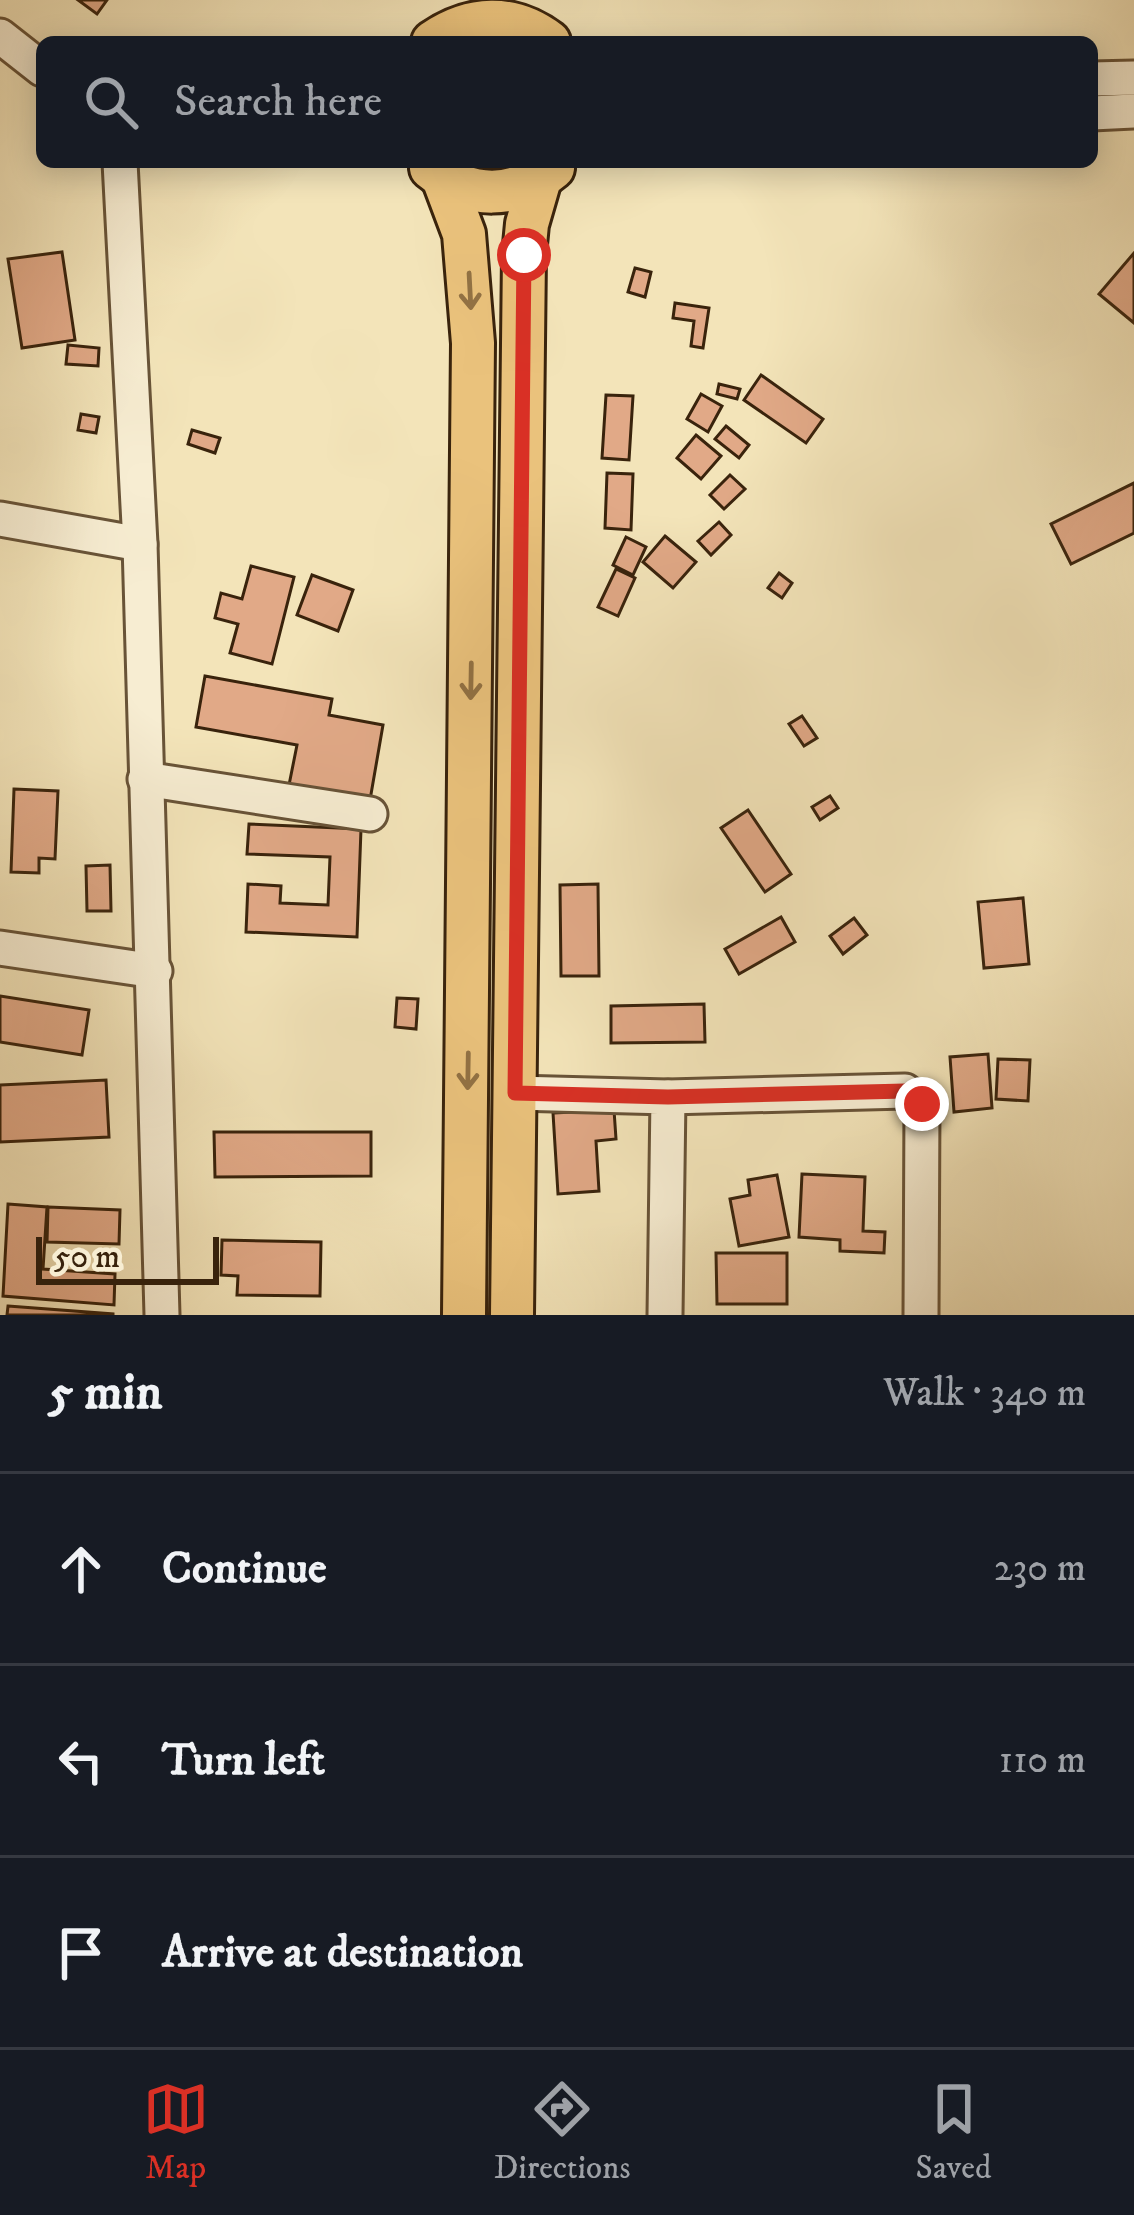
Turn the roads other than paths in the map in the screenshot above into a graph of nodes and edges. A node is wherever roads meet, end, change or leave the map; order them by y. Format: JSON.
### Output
{"nodes":[{"id":1,"x":447,"y":0,"type":"edge"},
{"id":2,"x":533,"y":24,"type":"edge"},
{"id":3,"x":0,"y":36,"type":"edge"},
{"id":4,"x":436,"y":36,"type":"edge"},
{"id":5,"x":442,"y":36,"type":"edge"},
{"id":6,"x":36,"y":64,"type":"edge"},
{"id":7,"x":1134,"y":78,"type":"edge"},
{"id":8,"x":1098,"y":80,"type":"edge"},
{"id":9,"x":1134,"y":111,"type":"edge"},
{"id":10,"x":1098,"y":113,"type":"edge"},
{"id":11,"x":120,"y":168,"type":"edge"},
{"id":12,"x":434,"y":170,"type":"edge"},
{"id":13,"x":549,"y":170,"type":"edge"},
{"id":14,"x":0,"y":519,"type":"edge"},
{"id":15,"x":140,"y":544,"type":"junction"},
{"id":16,"x":145,"y":779,"type":"junction"},
{"id":17,"x":370,"y":814,"type":"dead end"},
{"id":18,"x":0,"y":947,"type":"edge"},
{"id":19,"x":155,"y":971,"type":"junction"},
{"id":20,"x":515,"y":1093,"type":"junction"},
{"id":21,"x":668,"y":1097,"type":"junction"},
{"id":22,"x":161,"y":1315,"type":"edge"},
{"id":23,"x":464,"y":1315,"type":"edge"},
{"id":24,"x":512,"y":1315,"type":"edge"},
{"id":25,"x":665,"y":1315,"type":"edge"},
{"id":26,"x":921,"y":1315,"type":"edge"}],
"edges":[{"from":1,"to":4,"type":"main road"},
{"from":2,"to":5,"type":"main road"},
{"from":3,"to":6,"type":"street"},
{"from":7,"to":8,"type":"street"},
{"from":9,"to":10,"type":"street"},
{"from":11,"to":15,"type":"street"},
{"from":12,"to":13,"type":"main road"},
{"from":12,"to":23,"type":"main road","one_way":true},
{"from":13,"to":20,"type":"main road"},
{"from":14,"to":15,"type":"street"},
{"from":15,"to":16,"type":"street"},
{"from":16,"to":17,"type":"street"},
{"from":16,"to":19,"type":"street"},
{"from":18,"to":19,"type":"street"},
{"from":19,"to":22,"type":"street"},
{"from":20,"to":21,"type":"street"},
{"from":20,"to":24,"type":"main road"},
{"from":21,"to":25,"type":"street"},
{"from":21,"to":26,"type":"street"}]}
